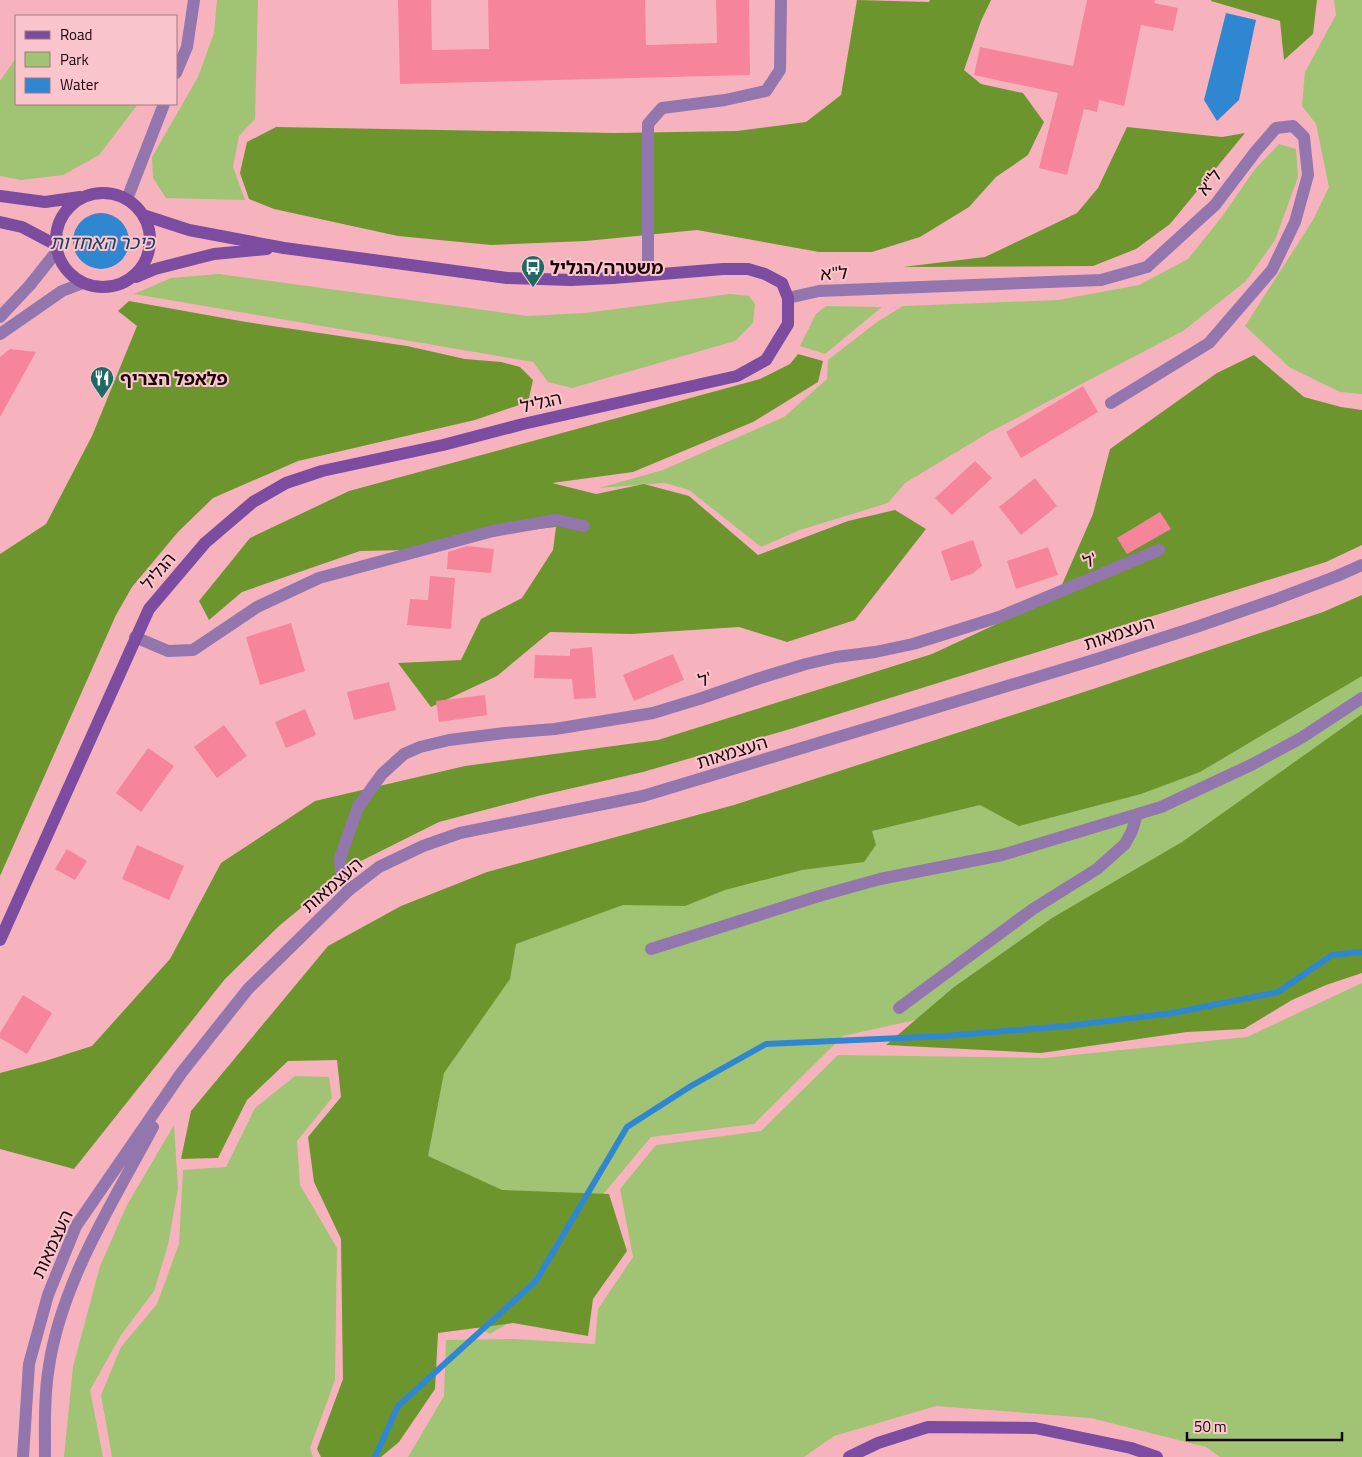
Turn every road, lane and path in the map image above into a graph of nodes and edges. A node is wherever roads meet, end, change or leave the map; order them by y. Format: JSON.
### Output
{"nodes":[{"id":1,"x":194,"y":0,"type":"edge"},
{"id":2,"x":780,"y":0,"type":"edge"},
{"id":3,"x":178,"y":68,"type":"edge"},
{"id":4,"x":164,"y":105,"type":"edge"},
{"id":5,"x":0,"y":196,"type":"edge"},
{"id":6,"x":82,"y":197,"type":"junction"},
{"id":7,"x":127,"y":199,"type":"junction"},
{"id":8,"x":142,"y":215,"type":"junction"},
{"id":9,"x":0,"y":222,"type":"edge"},
{"id":10,"x":56,"y":248,"type":"junction"},
{"id":11,"x":284,"y":248,"type":"junction"},
{"id":12,"x":648,"y":275,"type":"junction"},
{"id":13,"x":131,"y":278,"type":"junction"},
{"id":14,"x":83,"y":283,"type":"junction"},
{"id":15,"x":788,"y":298,"type":"junction"},
{"id":16,"x":0,"y":317,"type":"edge"},
{"id":17,"x":0,"y":334,"type":"edge"},
{"id":18,"x":1111,"y":403,"type":"dead end"},
{"id":19,"x":584,"y":526,"type":"dead end"},
{"id":20,"x":1159,"y":550,"type":"dead end"},
{"id":21,"x":1362,"y":564,"type":"edge"},
{"id":22,"x":135,"y":637,"type":"junction"},
{"id":23,"x":1362,"y":698,"type":"edge"},
{"id":24,"x":1137,"y":814,"type":"junction"},
{"id":25,"x":349,"y":890,"type":"junction"},
{"id":26,"x":0,"y":940,"type":"edge"},
{"id":27,"x":651,"y":949,"type":"dead end"},
{"id":28,"x":899,"y":1008,"type":"dead end"},
{"id":29,"x":182,"y":1072,"type":"junction"},
{"id":30,"x":23,"y":1457,"type":"edge"},
{"id":31,"x":45,"y":1457,"type":"edge"},
{"id":32,"x":849,"y":1457,"type":"edge"},
{"id":33,"x":1157,"y":1457,"type":"edge"}],
"edges":[{"from":1,"to":3,"type":"street"},
{"from":2,"to":12,"type":"street"},
{"from":4,"to":7,"type":"street"},
{"from":5,"to":6,"type":"main road"},
{"from":6,"to":7,"type":"main road"},
{"from":6,"to":10,"type":"main road"},
{"from":7,"to":8,"type":"main road"},
{"from":8,"to":11,"type":"main road"},
{"from":8,"to":13,"type":"main road"},
{"from":9,"to":10,"type":"main road"},
{"from":10,"to":14,"type":"main road"},
{"from":10,"to":16,"type":"street"},
{"from":11,"to":12,"type":"main road"},
{"from":11,"to":13,"type":"main road"},
{"from":12,"to":15,"type":"main road"},
{"from":13,"to":14,"type":"main road"},
{"from":14,"to":17,"type":"street"},
{"from":15,"to":18,"type":"street","name":"ל\"א"},
{"from":15,"to":22,"type":"main road","name":"הגליל"},
{"from":19,"to":22,"type":"street"},
{"from":20,"to":25,"type":"street","name":"ל'"},
{"from":21,"to":25,"type":"street","name":"העצמאות"},
{"from":22,"to":26,"type":"main road","name":"הגליל"},
{"from":23,"to":24,"type":"street"},
{"from":24,"to":27,"type":"street"},
{"from":24,"to":28,"type":"street"},
{"from":25,"to":29,"type":"street","name":"העצמאות"},
{"from":29,"to":30,"type":"street","name":"העצמאות"},
{"from":29,"to":31,"type":"street","name":"העצמאות"},
{"from":32,"to":33,"type":"main road"}]}
